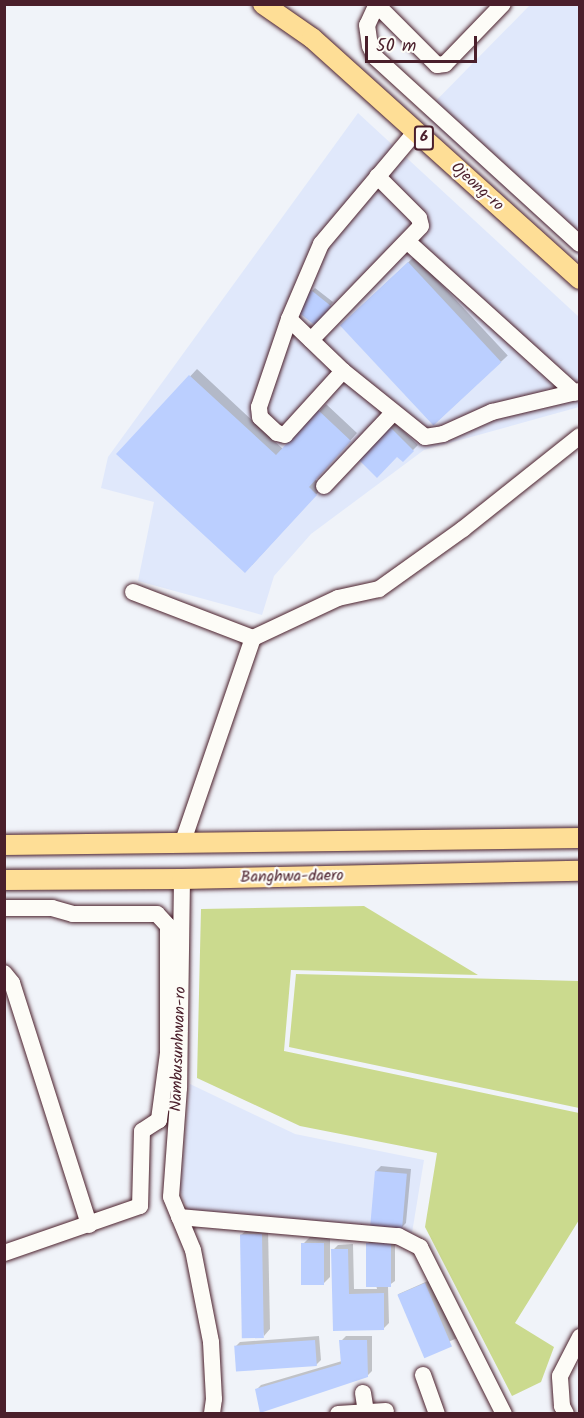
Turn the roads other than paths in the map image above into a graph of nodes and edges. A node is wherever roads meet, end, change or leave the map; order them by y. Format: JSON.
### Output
{"nodes":[{"id":1,"x":263,"y":4,"type":"edge"},
{"id":2,"x":503,"y":4,"type":"edge"},
{"id":3,"x":377,"y":5,"type":"edge"},
{"id":4,"x":416,"y":131,"type":"junction"},
{"id":5,"x":376,"y":176,"type":"junction"},
{"id":6,"x":408,"y":242,"type":"junction"},
{"id":7,"x":579,"y":244,"type":"edge"},
{"id":8,"x":579,"y":279,"type":"edge"},
{"id":9,"x":289,"y":319,"type":"junction"},
{"id":10,"x":311,"y":340,"type":"junction"},
{"id":11,"x":343,"y":372,"type":"junction"},
{"id":12,"x":577,"y":392,"type":"edge"},
{"id":13,"x":393,"y":413,"type":"junction"},
{"id":14,"x":579,"y":436,"type":"edge"},
{"id":15,"x":324,"y":486,"type":"dead end"},
{"id":16,"x":133,"y":592,"type":"dead end"},
{"id":17,"x":253,"y":638,"type":"junction"},
{"id":18,"x":579,"y":838,"type":"edge"},
{"id":19,"x":182,"y":844,"type":"junction"},
{"id":20,"x":4,"y":845,"type":"edge"},
{"id":21,"x":579,"y":871,"type":"edge"},
{"id":22,"x":182,"y":879,"type":"junction"},
{"id":23,"x":4,"y":880,"type":"edge"},
{"id":24,"x":4,"y":908,"type":"edge"},
{"id":25,"x":4,"y":973,"type":"edge"},
{"id":26,"x":179,"y":1216,"type":"junction"},
{"id":27,"x":89,"y":1225,"type":"junction"},
{"id":28,"x":4,"y":1253,"type":"edge"},
{"id":29,"x":577,"y":1347,"type":"edge"},
{"id":30,"x":423,"y":1375,"type":"dead end"},
{"id":31,"x":363,"y":1393,"type":"dead end"},
{"id":32,"x":386,"y":1411,"type":"dead end"},
{"id":33,"x":366,"y":1412,"type":"junction"},
{"id":34,"x":212,"y":1413,"type":"edge"},
{"id":35,"x":338,"y":1413,"type":"edge"},
{"id":36,"x":437,"y":1413,"type":"edge"},
{"id":37,"x":504,"y":1413,"type":"edge"},
{"id":38,"x":566,"y":1413,"type":"edge"}],
"edges":[{"from":1,"to":4,"type":"main road","name":"Ojeong-ro","number":"6"},
{"from":2,"to":3,"type":"street"},
{"from":3,"to":7,"type":"street"},
{"from":4,"to":5,"type":"street"},
{"from":4,"to":8,"type":"main road","name":"Ojeong-ro","number":"6"},
{"from":5,"to":6,"type":"street"},
{"from":5,"to":9,"type":"street"},
{"from":6,"to":10,"type":"street"},
{"from":6,"to":12,"type":"street"},
{"from":9,"to":10,"type":"street"},
{"from":9,"to":11,"type":"street"},
{"from":10,"to":11,"type":"street"},
{"from":11,"to":13,"type":"street"},
{"from":12,"to":13,"type":"street"},
{"from":13,"to":15,"type":"street"},
{"from":14,"to":17,"type":"street"},
{"from":16,"to":17,"type":"street"},
{"from":17,"to":19,"type":"street"},
{"from":18,"to":19,"type":"main road","name":"Banghwa-daero"},
{"from":19,"to":20,"type":"main road","name":"Banghwa-daero"},
{"from":21,"to":22,"type":"main road","name":"Banghwa-daero"},
{"from":22,"to":23,"type":"main road","name":"Banghwa-daero"},
{"from":22,"to":26,"type":"street","name":"Nambusunhwan-ro"},
{"from":24,"to":27,"type":"street"},
{"from":25,"to":27,"type":"street"},
{"from":26,"to":34,"type":"street","name":"Nambusunhwan-ro"},
{"from":26,"to":37,"type":"street"},
{"from":27,"to":28,"type":"street"},
{"from":29,"to":38,"type":"street"},
{"from":30,"to":36,"type":"street"},
{"from":31,"to":33,"type":"street"},
{"from":32,"to":33,"type":"street"},
{"from":33,"to":35,"type":"street"}]}
